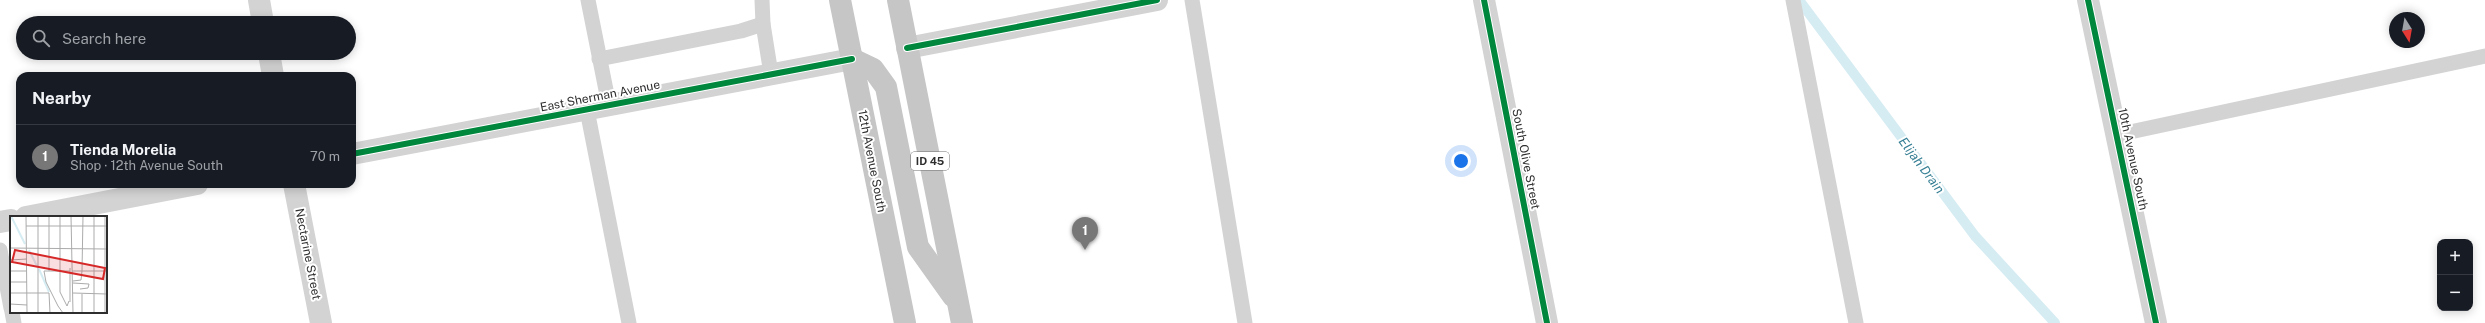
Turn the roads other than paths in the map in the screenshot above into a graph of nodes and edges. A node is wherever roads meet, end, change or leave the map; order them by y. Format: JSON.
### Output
{"nodes":[{"id":1,"x":259,"y":0,"type":"edge"},
{"id":2,"x":588,"y":0,"type":"edge"},
{"id":3,"x":762,"y":0,"type":"edge"},
{"id":4,"x":840,"y":0,"type":"edge"},
{"id":5,"x":898,"y":0,"type":"edge"},
{"id":6,"x":1157,"y":0,"type":"edge"},
{"id":7,"x":1192,"y":0,"type":"edge"},
{"id":8,"x":1484,"y":0,"type":"edge"},
{"id":9,"x":1794,"y":0,"type":"edge"},
{"id":10,"x":2088,"y":0,"type":"edge"},
{"id":11,"x":262,"y":16,"type":"edge"},
{"id":12,"x":763,"y":24,"type":"junction"},
{"id":13,"x":907,"y":48,"type":"junction"},
{"id":14,"x":2485,"y":56,"type":"edge"},
{"id":15,"x":599,"y":59,"type":"junction"},
{"id":16,"x":852,"y":59,"type":"junction"},
{"id":17,"x":270,"y":60,"type":"edge"},
{"id":18,"x":272,"y":72,"type":"edge"},
{"id":19,"x":771,"y":74,"type":"junction"},
{"id":20,"x":609,"y":105,"type":"junction"},
{"id":21,"x":587,"y":110,"type":"junction"},
{"id":22,"x":2116,"y":135,"type":"junction"},
{"id":23,"x":356,"y":153,"type":"edge"},
{"id":24,"x":176,"y":188,"type":"edge"},
{"id":25,"x":295,"y":188,"type":"edge"},
{"id":26,"x":31,"y":216,"type":"edge"},
{"id":27,"x":10,"y":220,"type":"edge"},
{"id":28,"x":0,"y":222,"type":"edge"},
{"id":29,"x":0,"y":250,"type":"edge"},
{"id":30,"x":10,"y":303,"type":"edge"},
{"id":31,"x":12,"y":313,"type":"edge"},
{"id":32,"x":960,"y":313,"type":"edge"},
{"id":33,"x":14,"y":323,"type":"edge"},
{"id":34,"x":321,"y":323,"type":"edge"},
{"id":35,"x":629,"y":323,"type":"edge"},
{"id":36,"x":905,"y":323,"type":"edge"},
{"id":37,"x":1245,"y":323,"type":"edge"},
{"id":38,"x":1547,"y":323,"type":"edge"},
{"id":39,"x":1856,"y":323,"type":"edge"},
{"id":40,"x":2156,"y":323,"type":"edge"}],
"edges":[{"from":1,"to":11,"type":"street"},
{"from":2,"to":15,"type":"lane"},
{"from":3,"to":12,"type":"lane"},
{"from":4,"to":16,"type":"main road","name":"12th Avenue South"},
{"from":5,"to":13,"type":"main road","number":"ID 45"},
{"from":6,"to":13,"type":"street"},
{"from":7,"to":37,"type":"lane"},
{"from":8,"to":38,"type":"street","name":"South Olive Street"},
{"from":9,"to":39,"type":"lane"},
{"from":10,"to":22,"type":"street","name":"10th Avenue South"},
{"from":12,"to":15,"type":"lane"},
{"from":12,"to":19,"type":"lane"},
{"from":13,"to":32,"type":"main road","number":"ID 45"},
{"from":14,"to":22,"type":"lane"},
{"from":15,"to":20,"type":"lane"},
{"from":16,"to":19,"type":"street","name":"East Sherman Avenue"},
{"from":16,"to":32,"type":"main road"},
{"from":16,"to":36,"type":"main road","name":"12th Avenue South"},
{"from":17,"to":18,"type":"street"},
{"from":19,"to":20,"type":"street","name":"East Sherman Avenue"},
{"from":20,"to":21,"type":"street","name":"East Sherman Avenue"},
{"from":21,"to":23,"type":"street","name":"East Sherman Avenue"},
{"from":21,"to":35,"type":"lane"},
{"from":22,"to":40,"type":"street","name":"10th Avenue South"},
{"from":24,"to":26,"type":"street"},
{"from":25,"to":34,"type":"street","name":"Nectarine Street"},
{"from":27,"to":28,"type":"street"},
{"from":29,"to":30,"type":"lane"},
{"from":31,"to":33,"type":"lane"}]}
